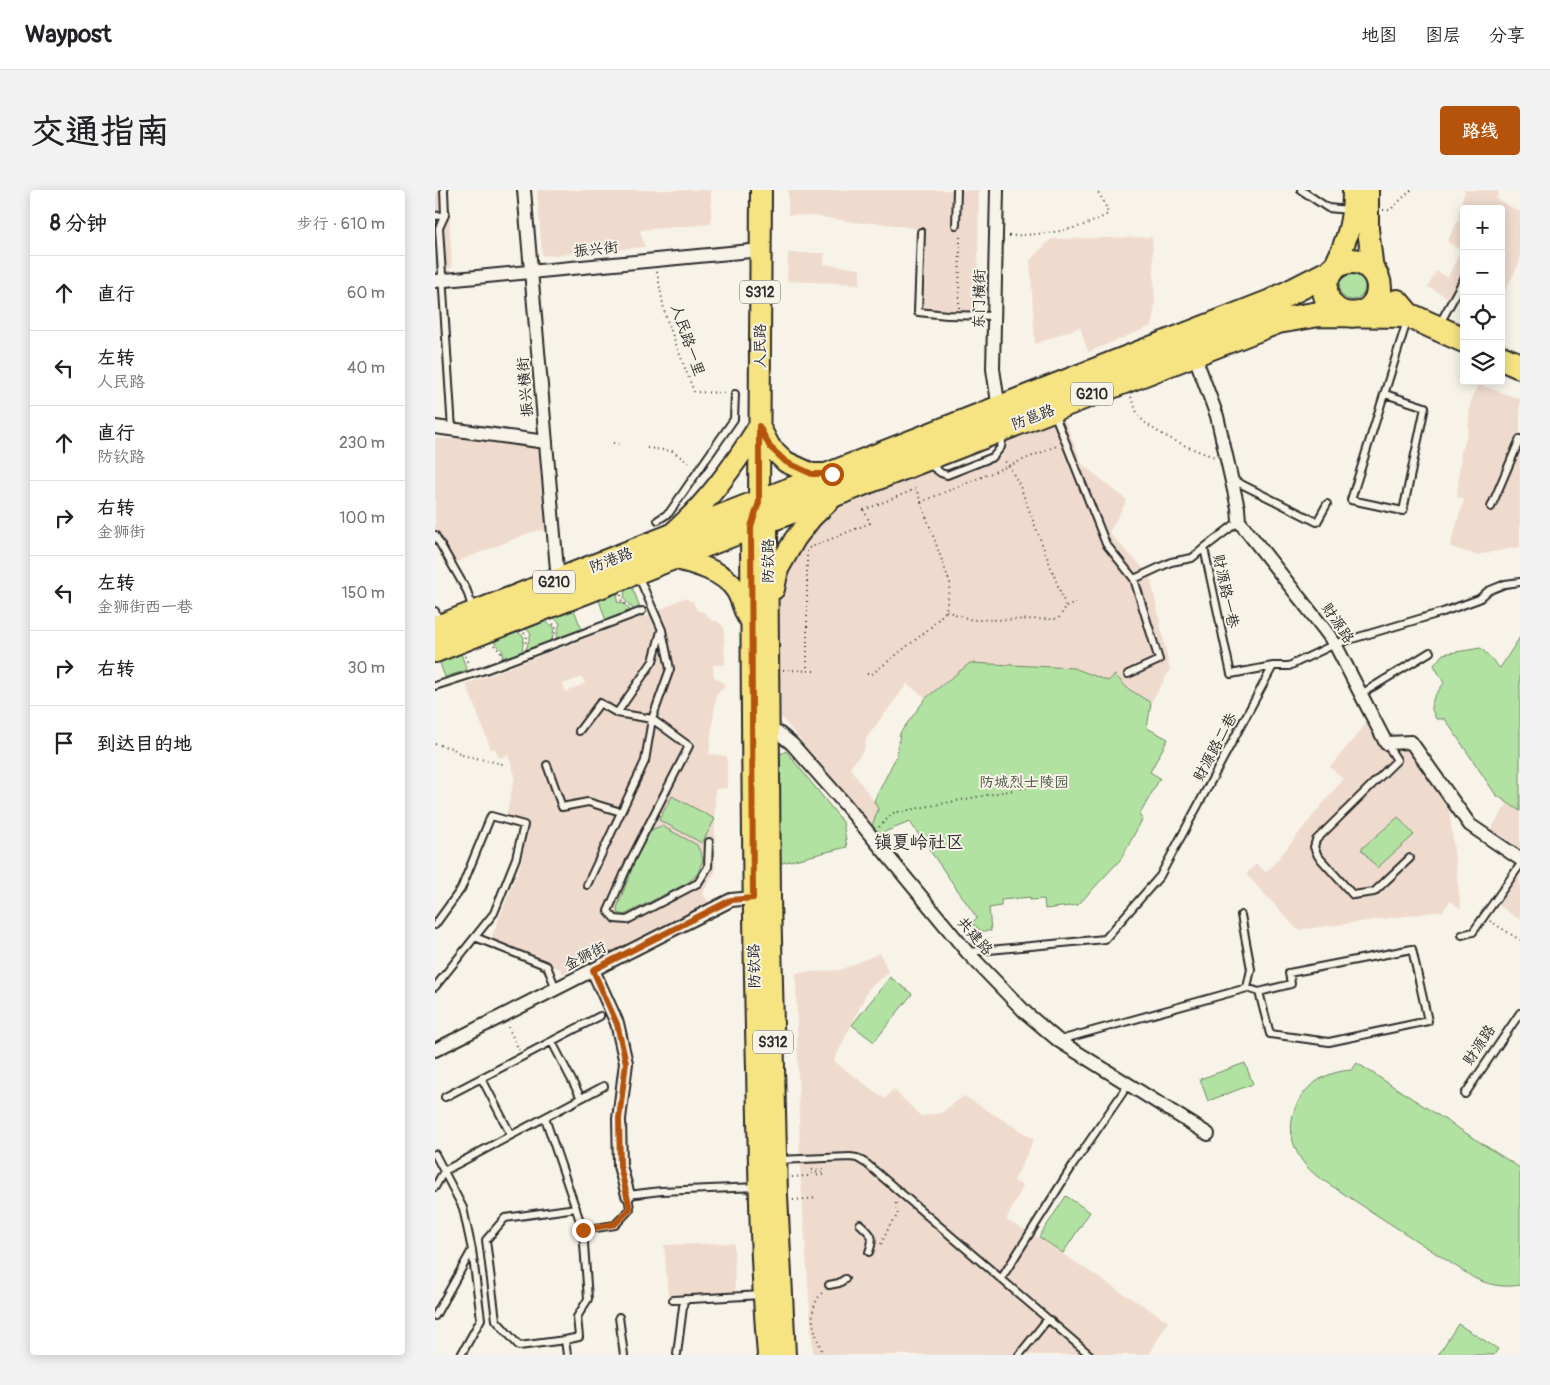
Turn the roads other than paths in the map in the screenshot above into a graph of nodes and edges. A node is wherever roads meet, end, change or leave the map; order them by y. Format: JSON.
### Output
{"nodes":[{"id":1,"x":443,"y":190,"type":"edge"},
{"id":2,"x":524,"y":190,"type":"edge"},
{"id":3,"x":761,"y":190,"type":"edge"},
{"id":4,"x":957,"y":190,"type":"edge"},
{"id":5,"x":997,"y":190,"type":"edge"},
{"id":6,"x":1301,"y":190,"type":"edge"},
{"id":7,"x":1353,"y":190,"type":"edge"},
{"id":8,"x":1368,"y":190,"type":"edge"},
{"id":9,"x":1361,"y":211,"type":"junction"},
{"id":10,"x":445,"y":215,"type":"junction"},
{"id":11,"x":435,"y":216,"type":"edge"},
{"id":12,"x":956,"y":225,"type":"dead end"},
{"id":13,"x":921,"y":232,"type":"dead end"},
{"id":14,"x":761,"y":250,"type":"junction"},
{"id":15,"x":1331,"y":270,"type":"junction"},
{"id":16,"x":531,"y":272,"type":"junction"},
{"id":17,"x":1375,"y":274,"type":"junction"},
{"id":18,"x":438,"y":280,"type":"edge"},
{"id":19,"x":1460,"y":287,"type":"edge"},
{"id":20,"x":1408,"y":315,"type":"junction"},
{"id":21,"x":995,"y":316,"type":"junction"},
{"id":22,"x":1353,"y":316,"type":"junction"},
{"id":23,"x":1438,"y":328,"type":"junction"},
{"id":24,"x":1460,"y":338,"type":"edge"},
{"id":25,"x":1194,"y":354,"type":"junction"},
{"id":26,"x":735,"y":394,"type":"road end"},
{"id":27,"x":1385,"y":394,"type":"junction"},
{"id":28,"x":1053,"y":409,"type":"junction"},
{"id":29,"x":1001,"y":419,"type":"junction"},
{"id":30,"x":759,"y":426,"type":"junction"},
{"id":31,"x":435,"y":427,"type":"edge"},
{"id":32,"x":452,"y":430,"type":"junction"},
{"id":33,"x":1520,"y":439,"type":"edge"},
{"id":34,"x":546,"y":442,"type":"junction"},
{"id":35,"x":925,"y":459,"type":"junction"},
{"id":36,"x":1232,"y":479,"type":"junction"},
{"id":37,"x":834,"y":484,"type":"junction"},
{"id":38,"x":1327,"y":504,"type":"dead end"},
{"id":39,"x":1491,"y":507,"type":"dead end"},
{"id":40,"x":759,"y":517,"type":"junction"},
{"id":41,"x":1239,"y":521,"type":"junction"},
{"id":42,"x":435,"y":535,"type":"edge"},
{"id":43,"x":666,"y":539,"type":"junction"},
{"id":44,"x":1204,"y":548,"type":"junction"},
{"id":45,"x":636,"y":572,"type":"junction"},
{"id":46,"x":1134,"y":579,"type":"junction"},
{"id":47,"x":558,"y":580,"type":"junction"},
{"id":48,"x":1520,"y":582,"type":"edge"},
{"id":49,"x":642,"y":611,"type":"dead end"},
{"id":50,"x":474,"y":614,"type":"junction"},
{"id":51,"x":437,"y":622,"type":"edge"},
{"id":52,"x":760,"y":626,"type":"junction"},
{"id":53,"x":662,"y":630,"type":"junction"},
{"id":54,"x":1335,"y":644,"type":"junction"},
{"id":55,"x":435,"y":650,"type":"edge"},
{"id":56,"x":1431,"y":652,"type":"dead end"},
{"id":57,"x":1273,"y":666,"type":"junction"},
{"id":58,"x":1128,"y":674,"type":"dead end"},
{"id":59,"x":435,"y":686,"type":"edge"},
{"id":60,"x":1361,"y":694,"type":"junction"},
{"id":61,"x":617,"y":713,"type":"junction"},
{"id":62,"x":652,"y":719,"type":"junction"},
{"id":63,"x":760,"y":729,"type":"junction"},
{"id":64,"x":579,"y":732,"type":"dead end"},
{"id":65,"x":1387,"y":743,"type":"junction"},
{"id":66,"x":547,"y":765,"type":"dead end"},
{"id":67,"x":621,"y":812,"type":"junction"},
{"id":68,"x":709,"y":842,"type":"dead end"},
{"id":69,"x":1410,"y":858,"type":"dead end"},
{"id":70,"x":1520,"y":859,"type":"edge"},
{"id":71,"x":1520,"y":865,"type":"edge"},
{"id":72,"x":587,"y":885,"type":"dead end"},
{"id":73,"x":753,"y":898,"type":"junction"},
{"id":74,"x":1241,"y":915,"type":"dead end"},
{"id":75,"x":435,"y":925,"type":"edge"},
{"id":76,"x":1462,"y":935,"type":"dead end"},
{"id":77,"x":475,"y":937,"type":"junction"},
{"id":78,"x":967,"y":952,"type":"junction"},
{"id":79,"x":593,"y":970,"type":"junction"},
{"id":80,"x":435,"y":987,"type":"edge"},
{"id":81,"x":1247,"y":988,"type":"junction"},
{"id":82,"x":556,"y":989,"type":"junction"},
{"id":83,"x":1259,"y":992,"type":"junction"},
{"id":84,"x":1520,"y":1013,"type":"edge"},
{"id":85,"x":600,"y":1016,"type":"dead end"},
{"id":86,"x":1059,"y":1041,"type":"junction"},
{"id":87,"x":551,"y":1042,"type":"junction"},
{"id":88,"x":435,"y":1050,"type":"edge"},
{"id":89,"x":482,"y":1078,"type":"junction"},
{"id":90,"x":1127,"y":1085,"type":"junction"},
{"id":91,"x":604,"y":1086,"type":"dead end"},
{"id":92,"x":1465,"y":1094,"type":"dead end"},
{"id":93,"x":445,"y":1098,"type":"dead end"},
{"id":94,"x":581,"y":1098,"type":"junction"},
{"id":95,"x":545,"y":1118,"type":"junction"},
{"id":96,"x":1208,"y":1134,"type":"dead end"},
{"id":97,"x":511,"y":1135,"type":"junction"},
{"id":98,"x":435,"y":1154,"type":"edge"},
{"id":99,"x":767,"y":1161,"type":"junction"},
{"id":100,"x":444,"y":1171,"type":"junction"},
{"id":101,"x":435,"y":1187,"type":"edge"},
{"id":102,"x":759,"y":1187,"type":"junction"},
{"id":103,"x":628,"y":1195,"type":"junction"},
{"id":104,"x":576,"y":1208,"type":"junction"},
{"id":105,"x":860,"y":1224,"type":"dead end"},
{"id":106,"x":583,"y":1230,"type":"junction"},
{"id":107,"x":472,"y":1250,"type":"junction"},
{"id":108,"x":869,"y":1252,"type":"road end"},
{"id":109,"x":1001,"y":1278,"type":"junction"},
{"id":110,"x":845,"y":1279,"type":"dead end"},
{"id":111,"x":829,"y":1285,"type":"road end"},
{"id":112,"x":763,"y":1295,"type":"junction"},
{"id":113,"x":684,"y":1299,"type":"junction"},
{"id":114,"x":673,"y":1300,"type":"dead end"},
{"id":115,"x":435,"y":1316,"type":"edge"},
{"id":116,"x":619,"y":1317,"type":"dead end"},
{"id":117,"x":1048,"y":1319,"type":"junction"},
{"id":118,"x":565,"y":1340,"type":"junction"},
{"id":119,"x":677,"y":1354,"type":"edge"},
{"id":120,"x":461,"y":1355,"type":"edge"},
{"id":121,"x":567,"y":1355,"type":"edge"},
{"id":122,"x":624,"y":1355,"type":"edge"},
{"id":123,"x":768,"y":1355,"type":"edge"},
{"id":124,"x":785,"y":1355,"type":"edge"},
{"id":125,"x":1019,"y":1355,"type":"edge"},
{"id":126,"x":1090,"y":1355,"type":"edge"}],
"edges":[{"from":1,"to":10,"type":"lane"},
{"from":2,"to":16,"type":"street","name":"振兴横街"},
{"from":3,"to":14,"type":"main road","name":"人民路","number":"S312"},
{"from":4,"to":12,"type":"lane"},
{"from":5,"to":21,"type":"street","name":"东门横街"},
{"from":6,"to":9,"type":"lane"},
{"from":7,"to":9,"type":"main road"},
{"from":8,"to":9,"type":"main road"},
{"from":9,"to":15,"type":"main road"},
{"from":9,"to":17,"type":"main road"},
{"from":10,"to":11,"type":"lane"},
{"from":10,"to":18,"type":"lane"},
{"from":13,"to":21,"type":"lane"},
{"from":14,"to":16,"type":"street","name":"振兴街"},
{"from":14,"to":30,"type":"main road","name":"人民路","number":"S312"},
{"from":15,"to":17,"type":"highway","number":"G210"},
{"from":15,"to":22,"type":"highway"},
{"from":15,"to":29,"type":"highway","name":"防邕路","number":"G210"},
{"from":16,"to":18,"type":"street","name":"振兴街"},
{"from":16,"to":34,"type":"street","name":"振兴横街"},
{"from":17,"to":20,"type":"highway","name":"防邕路","number":"G210"},
{"from":17,"to":22,"type":"highway"},
{"from":18,"to":32,"type":"lane"},
{"from":19,"to":23,"type":"lane"},
{"from":20,"to":22,"type":"highway","name":"防邕路","number":"G210"},
{"from":20,"to":23,"type":"highway","name":"防邕路","number":"G210"},
{"from":20,"to":27,"type":"lane"},
{"from":21,"to":29,"type":"street","name":"东门横街"},
{"from":22,"to":25,"type":"highway","name":"防邕路","number":"G210"},
{"from":23,"to":24,"type":"highway","name":"防邕路","number":"G210"},
{"from":25,"to":28,"type":"highway","name":"防邕路","number":"G210"},
{"from":25,"to":36,"type":"street"},
{"from":26,"to":43,"type":"lane"},
{"from":27,"to":27,"type":"lane"},
{"from":28,"to":29,"type":"highway","name":"防邕路","number":"G210"},
{"from":28,"to":46,"type":"lane"},
{"from":29,"to":35,"type":"highway","name":"防邕路","number":"G210"},
{"from":29,"to":35,"type":"lane"},
{"from":29,"to":37,"type":"highway","name":"防邕路","number":"G210"},
{"from":30,"to":37,"type":"main road"},
{"from":30,"to":40,"type":"main road","name":"人民路","number":"S312"},
{"from":30,"to":43,"type":"main road"},
{"from":31,"to":32,"type":"street"},
{"from":32,"to":34,"type":"street"},
{"from":33,"to":39,"type":"lane"},
{"from":34,"to":47,"type":"street","name":"振兴横街"},
{"from":35,"to":37,"type":"highway","name":"防邕路","number":"G210"},
{"from":36,"to":38,"type":"lane"},
{"from":36,"to":41,"type":"street"},
{"from":37,"to":40,"type":"highway","name":"防邕路","number":"G210"},
{"from":37,"to":52,"type":"main road"},
{"from":40,"to":43,"type":"highway","name":"防港路","number":"G210"},
{"from":40,"to":52,"type":"main road","name":"防钦路","number":"S312"},
{"from":41,"to":44,"type":"lane"},
{"from":41,"to":54,"type":"street","name":"财源路"},
{"from":42,"to":50,"type":"lane"},
{"from":43,"to":45,"type":"highway","name":"防港路","number":"G210"},
{"from":43,"to":47,"type":"highway","name":"防港路","number":"G210"},
{"from":43,"to":52,"type":"main road"},
{"from":44,"to":46,"type":"lane","name":"财源路一巷"},
{"from":44,"to":57,"type":"lane","name":"财源路一巷"},
{"from":45,"to":53,"type":"lane"},
{"from":45,"to":55,"type":"highway","name":"防港路","number":"G210"},
{"from":46,"to":58,"type":"lane"},
{"from":47,"to":50,"type":"highway","name":"防港路","number":"G210"},
{"from":48,"to":54,"type":"lane"},
{"from":49,"to":59,"type":"lane"},
{"from":50,"to":51,"type":"highway","name":"防港路","number":"G210"},
{"from":52,"to":63,"type":"main road","name":"防钦路","number":"S312"},
{"from":52,"to":63,"type":"main road","name":"防钦路","number":"S312"},
{"from":53,"to":61,"type":"lane"},
{"from":53,"to":62,"type":"lane"},
{"from":54,"to":57,"type":"lane"},
{"from":54,"to":60,"type":"street","name":"财源路"},
{"from":56,"to":60,"type":"lane"},
{"from":57,"to":78,"type":"lane","name":"财源路二巷"},
{"from":60,"to":65,"type":"street","name":"财源路"},
{"from":61,"to":62,"type":"lane"},
{"from":61,"to":64,"type":"lane"},
{"from":62,"to":67,"type":"lane"},
{"from":62,"to":68,"type":"lane"},
{"from":63,"to":73,"type":"main road","name":"防钦路","number":"S312"},
{"from":63,"to":78,"type":"street","name":"共建路"},
{"from":63,"to":99,"type":"main road","name":"防钦路","number":"S312"},
{"from":65,"to":69,"type":"lane"},
{"from":65,"to":70,"type":"street"},
{"from":66,"to":67,"type":"lane"},
{"from":67,"to":72,"type":"lane"},
{"from":71,"to":76,"type":"lane"},
{"from":73,"to":79,"type":"street","name":"金狮街"},
{"from":73,"to":99,"type":"main road","name":"防钦路","number":"S312"},
{"from":74,"to":81,"type":"lane"},
{"from":75,"to":77,"type":"lane"},
{"from":77,"to":80,"type":"lane"},
{"from":77,"to":82,"type":"lane"},
{"from":78,"to":86,"type":"street","name":"共建路"},
{"from":79,"to":82,"type":"street","name":"金狮街"},
{"from":79,"to":103,"type":"street"},
{"from":81,"to":83,"type":"lane"},
{"from":81,"to":86,"type":"lane"},
{"from":82,"to":88,"type":"street","name":"金狮街"},
{"from":83,"to":83,"type":"lane"},
{"from":84,"to":92,"type":"lane","name":"财源路"},
{"from":85,"to":87,"type":"lane"},
{"from":86,"to":90,"type":"street","name":"共建路"},
{"from":87,"to":89,"type":"lane"},
{"from":87,"to":94,"type":"lane"},
{"from":89,"to":93,"type":"lane"},
{"from":89,"to":97,"type":"lane"},
{"from":90,"to":96,"type":"street","name":"共建路"},
{"from":90,"to":109,"type":"lane"},
{"from":91,"to":94,"type":"lane"},
{"from":94,"to":95,"type":"lane"},
{"from":95,"to":97,"type":"lane"},
{"from":95,"to":104,"type":"lane"},
{"from":97,"to":100,"type":"lane"},
{"from":98,"to":100,"type":"lane"},
{"from":99,"to":102,"type":"main road","name":"防钦路","number":"S312"},
{"from":99,"to":109,"type":"lane"},
{"from":99,"to":124,"type":"main road","name":"防钦路","number":"S312"},
{"from":100,"to":101,"type":"lane"},
{"from":100,"to":107,"type":"lane"},
{"from":102,"to":103,"type":"lane"},
{"from":102,"to":112,"type":"main road","name":"防钦路","number":"S312"},
{"from":103,"to":106,"type":"lane"},
{"from":104,"to":106,"type":"lane"},
{"from":104,"to":118,"type":"lane"},
{"from":105,"to":108,"type":"lane"},
{"from":106,"to":118,"type":"lane"},
{"from":107,"to":115,"type":"lane"},
{"from":107,"to":120,"type":"lane"},
{"from":109,"to":117,"type":"lane"},
{"from":110,"to":111,"type":"lane"},
{"from":112,"to":113,"type":"lane"},
{"from":112,"to":123,"type":"main road","name":"防钦路","number":"S312"},
{"from":113,"to":114,"type":"lane"},
{"from":113,"to":119,"type":"lane"},
{"from":116,"to":122,"type":"lane"},
{"from":117,"to":125,"type":"lane"},
{"from":117,"to":126,"type":"lane"},
{"from":118,"to":121,"type":"lane"}]}
